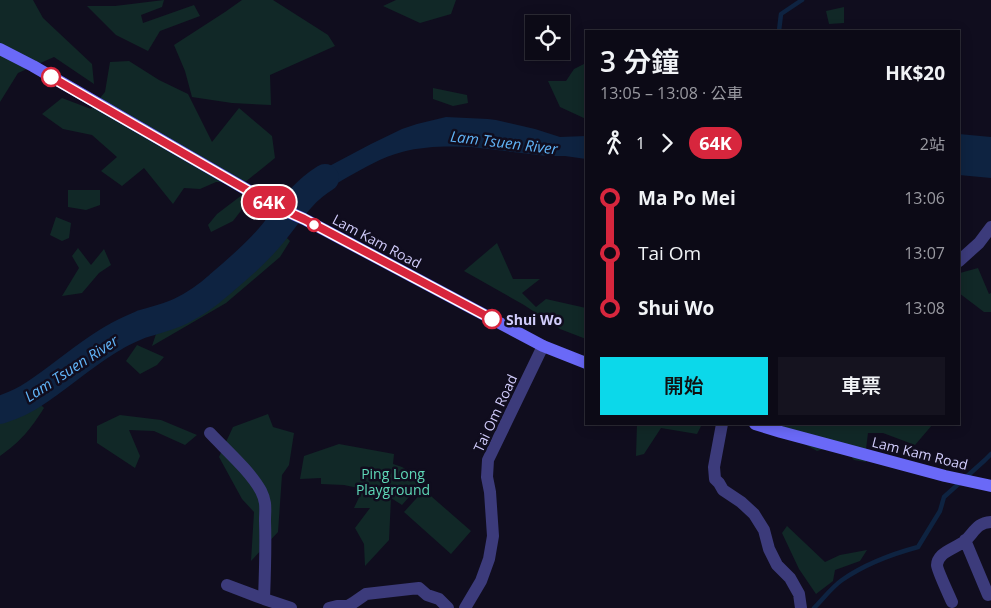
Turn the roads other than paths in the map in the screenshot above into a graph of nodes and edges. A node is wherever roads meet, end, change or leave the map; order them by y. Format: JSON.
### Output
{"nodes":[{"id":1,"x":0,"y":49,"type":"edge"},
{"id":2,"x":991,"y":227,"type":"edge"},
{"id":3,"x":960,"y":260,"type":"edge"},
{"id":4,"x":543,"y":346,"type":"junction"},
{"id":5,"x":585,"y":363,"type":"edge"},
{"id":6,"x":722,"y":425,"type":"edge"},
{"id":7,"x":758,"y":425,"type":"edge"},
{"id":8,"x":210,"y":433,"type":"dead end"},
{"id":9,"x":988,"y":485,"type":"edge"},
{"id":10,"x":991,"y":522,"type":"edge"},
{"id":11,"x":965,"y":540,"type":"junction"},
{"id":12,"x":227,"y":585,"type":"dead end"},
{"id":13,"x":988,"y":595,"type":"dead end"},
{"id":14,"x":264,"y":599,"type":"junction"},
{"id":15,"x":952,"y":602,"type":"dead end"},
{"id":16,"x":292,"y":608,"type":"edge"},
{"id":17,"x":329,"y":608,"type":"edge"},
{"id":18,"x":448,"y":608,"type":"edge"},
{"id":19,"x":465,"y":608,"type":"edge"},
{"id":20,"x":801,"y":608,"type":"edge"}],
"edges":[{"from":1,"to":4,"type":"main road","name":"Lam Kam Road"},
{"from":2,"to":3,"type":"street"},
{"from":4,"to":5,"type":"main road","name":"Lam Kam Road"},
{"from":4,"to":19,"type":"street","name":"Tai Om Road"},
{"from":6,"to":20,"type":"street"},
{"from":7,"to":9,"type":"main road","name":"Lam Kam Road"},
{"from":8,"to":14,"type":"street"},
{"from":10,"to":11,"type":"street"},
{"from":11,"to":13,"type":"street"},
{"from":11,"to":15,"type":"street"},
{"from":12,"to":14,"type":"street"},
{"from":14,"to":16,"type":"street"},
{"from":17,"to":18,"type":"street"}]}
